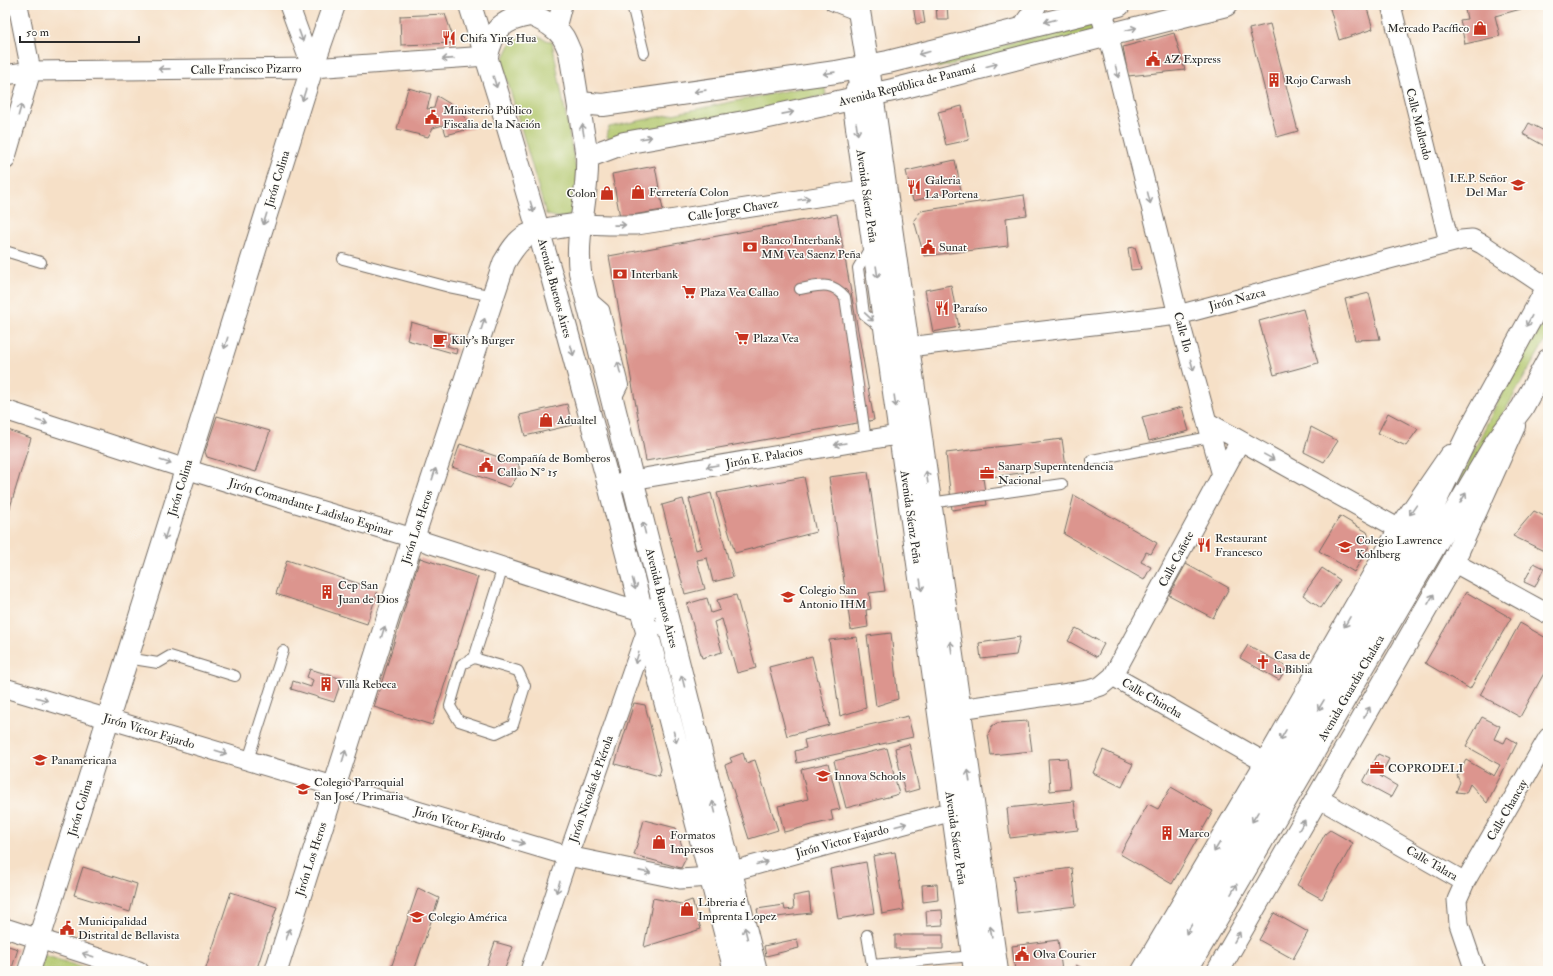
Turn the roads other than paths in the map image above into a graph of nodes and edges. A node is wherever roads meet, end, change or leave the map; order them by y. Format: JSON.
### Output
{"nodes":[{"id":1,"x":18,"y":5,"type":"edge"},
{"id":2,"x":289,"y":5,"type":"edge"},
{"id":3,"x":334,"y":5,"type":"edge"},
{"id":4,"x":470,"y":5,"type":"edge"},
{"id":5,"x":563,"y":5,"type":"edge"},
{"id":6,"x":632,"y":5,"type":"edge"},
{"id":7,"x":831,"y":5,"type":"edge"},
{"id":8,"x":1037,"y":5,"type":"edge"},
{"id":9,"x":1226,"y":5,"type":"edge"},
{"id":10,"x":1391,"y":5,"type":"edge"},
{"id":11,"x":1106,"y":6,"type":"edge"},
{"id":12,"x":523,"y":10,"type":"edge"},
{"id":13,"x":858,"y":11,"type":"edge"},
{"id":14,"x":556,"y":28,"type":"junction"},
{"id":15,"x":1021,"y":28,"type":"junction"},
{"id":16,"x":1108,"y":34,"type":"junction"},
{"id":17,"x":644,"y":53,"type":"dead end"},
{"id":18,"x":487,"y":56,"type":"junction"},
{"id":19,"x":868,"y":66,"type":"junction"},
{"id":20,"x":312,"y":68,"type":"junction"},
{"id":21,"x":31,"y":71,"type":"junction"},
{"id":22,"x":5,"y":75,"type":"edge"},
{"id":23,"x":863,"y":97,"type":"junction"},
{"id":24,"x":579,"y":103,"type":"junction"},
{"id":25,"x":6,"y":154,"type":"edge"},
{"id":26,"x":587,"y":157,"type":"junction"},
{"id":27,"x":876,"y":188,"type":"junction"},
{"id":28,"x":581,"y":224,"type":"junction"},
{"id":29,"x":540,"y":231,"type":"junction"},
{"id":30,"x":1449,"y":242,"type":"junction"},
{"id":31,"x":5,"y":251,"type":"edge"},
{"id":32,"x":343,"y":259,"type":"dead end"},
{"id":33,"x":41,"y":262,"type":"dead end"},
{"id":34,"x":1548,"y":287,"type":"edge"},
{"id":35,"x":800,"y":289,"type":"dead end"},
{"id":36,"x":493,"y":296,"type":"junction"},
{"id":37,"x":1178,"y":315,"type":"junction"},
{"id":38,"x":908,"y":347,"type":"junction"},
{"id":39,"x":1547,"y":364,"type":"edge"},
{"id":40,"x":1522,"y":408,"type":"junction"},
{"id":41,"x":5,"y":410,"type":"edge"},
{"id":42,"x":1209,"y":430,"type":"junction"},
{"id":43,"x":910,"y":433,"type":"junction"},
{"id":44,"x":866,"y":440,"type":"junction"},
{"id":45,"x":1240,"y":441,"type":"junction"},
{"id":46,"x":1092,"y":460,"type":"dead end"},
{"id":47,"x":186,"y":469,"type":"junction"},
{"id":48,"x":1222,"y":475,"type":"junction"},
{"id":49,"x":632,"y":480,"type":"junction"},
{"id":50,"x":1062,"y":484,"type":"dead end"},
{"id":51,"x":609,"y":485,"type":"junction"},
{"id":52,"x":930,"y":504,"type":"junction"},
{"id":53,"x":1408,"y":534,"type":"junction"},
{"id":54,"x":413,"y":538,"type":"junction"},
{"id":55,"x":1453,"y":562,"type":"junction"},
{"id":56,"x":503,"y":567,"type":"junction"},
{"id":57,"x":1548,"y":614,"type":"edge"},
{"id":58,"x":666,"y":615,"type":"junction"},
{"id":59,"x":644,"y":620,"type":"junction"},
{"id":60,"x":1363,"y":650,"type":"junction"},
{"id":61,"x":283,"y":651,"type":"dead end"},
{"id":62,"x":127,"y":658,"type":"junction"},
{"id":63,"x":474,"y":658,"type":"junction"},
{"id":64,"x":235,"y":676,"type":"dead end"},
{"id":65,"x":1113,"y":676,"type":"junction"},
{"id":66,"x":5,"y":688,"type":"edge"},
{"id":67,"x":960,"y":710,"type":"junction"},
{"id":68,"x":108,"y":718,"type":"junction"},
{"id":69,"x":1548,"y":738,"type":"edge"},
{"id":70,"x":248,"y":760,"type":"junction"},
{"id":71,"x":1266,"y":763,"type":"junction"},
{"id":72,"x":334,"y":786,"type":"junction"},
{"id":73,"x":1318,"y":798,"type":"junction"},
{"id":74,"x":973,"y":806,"type":"junction"},
{"id":75,"x":953,"y":811,"type":"junction"},
{"id":76,"x":568,"y":856,"type":"junction"},
{"id":77,"x":721,"y":874,"type":"junction"},
{"id":78,"x":1465,"y":882,"type":"junction"},
{"id":79,"x":5,"y":928,"type":"edge"},
{"id":80,"x":867,"y":935,"type":"dead end"},
{"id":81,"x":39,"y":939,"type":"junction"},
{"id":82,"x":974,"y":963,"type":"edge"},
{"id":83,"x":29,"y":971,"type":"edge"},
{"id":84,"x":139,"y":971,"type":"edge"},
{"id":85,"x":276,"y":971,"type":"edge"},
{"id":86,"x":530,"y":971,"type":"edge"},
{"id":87,"x":735,"y":971,"type":"edge"},
{"id":88,"x":756,"y":971,"type":"edge"},
{"id":89,"x":997,"y":971,"type":"edge"},
{"id":90,"x":1143,"y":971,"type":"edge"},
{"id":91,"x":1164,"y":971,"type":"edge"},
{"id":92,"x":1186,"y":971,"type":"edge"},
{"id":93,"x":1218,"y":971,"type":"edge"},
{"id":94,"x":1475,"y":971,"type":"edge"}],
"edges":[{"from":1,"to":21,"type":"street"},
{"from":2,"to":20,"type":"street","one_way":true},
{"from":3,"to":20,"type":"main road","name":"Jirón Colina"},
{"from":4,"to":18,"type":"main road","name":"Avenida Buenos Aires"},
{"from":5,"to":14,"type":"street"},
{"from":6,"to":17,"type":"lane"},
{"from":7,"to":13,"type":"lane"},
{"from":8,"to":15,"type":"street"},
{"from":16,"to":9,"type":"main road","name":"Avenida República de Panamá","one_way":true},
{"from":10,"to":30,"type":"street","name":"Calle Mollendo"},
{"from":11,"to":15,"type":"main road","one_way":true},
{"from":11,"to":16,"type":"main road","name":"Calle Ilo"},
{"from":12,"to":14,"type":"main road"},
{"from":12,"to":18,"type":"main road"},
{"from":13,"to":19,"type":"main road"},
{"from":14,"to":24,"type":"main road","name":"Avenida Buenos Aires"},
{"from":15,"to":19,"type":"main road","one_way":true},
{"from":23,"to":16,"type":"main road","name":"Avenida República de Panamá","one_way":true},
{"from":16,"to":37,"type":"street","name":"Calle Ilo","one_way":true},
{"from":18,"to":20,"type":"street","name":"Calle Francisco Pizarro","one_way":true},
{"from":18,"to":29,"type":"main road","name":"Avenida Buenos Aires","one_way":true},
{"from":19,"to":23,"type":"main road"},
{"from":19,"to":24,"type":"main road","one_way":true},
{"from":20,"to":21,"type":"street","name":"Calle Francisco Pizarro","one_way":true},
{"from":20,"to":47,"type":"main road","name":"Jirón Colina","one_way":true},
{"from":21,"to":22,"type":"street","name":"Calle Francisco Pizarro"},
{"from":25,"to":21,"type":"street","one_way":true},
{"from":26,"to":23,"type":"main road","name":"Avenida República de Panamá","one_way":true},
{"from":23,"to":27,"type":"main road","name":"Avenida Sáenz Peña"},
{"from":26,"to":24,"type":"main road","name":"Avenida Buenos Aires","one_way":true},
{"from":26,"to":28,"type":"main road","name":"Avenida Buenos Aires"},
{"from":28,"to":27,"type":"street","name":"Calle Jorge Chavez","one_way":true},
{"from":27,"to":38,"type":"main road","name":"Avenida Sáenz Peña"},
{"from":27,"to":43,"type":"main road","name":"Avenida Sáenz Peña","one_way":true},
{"from":28,"to":29,"type":"main road","name":"Jirón Los Heros"},
{"from":49,"to":28,"type":"main road","name":"Avenida Buenos Aires","one_way":true},
{"from":29,"to":36,"type":"main road","name":"Jirón Los Heros"},
{"from":29,"to":51,"type":"main road","name":"Avenida Buenos Aires","one_way":true},
{"from":30,"to":34,"type":"street","name":"Jirón Nazca"},
{"from":30,"to":37,"type":"street","name":"Jirón Nazca"},
{"from":31,"to":33,"type":"lane"},
{"from":32,"to":36,"type":"lane"},
{"from":34,"to":53,"type":"main road","name":"Avenida Guardia Chalaca","one_way":true},
{"from":35,"to":44,"type":"lane"},
{"from":54,"to":36,"type":"main road","name":"Jirón Los Heros","one_way":true},
{"from":37,"to":38,"type":"street","name":"Jirón Nazca"},
{"from":37,"to":42,"type":"street","name":"Calle Ilo","one_way":true},
{"from":38,"to":43,"type":"main road","name":"Avenida Sáenz Peña"},
{"from":39,"to":40,"type":"main road","name":"Avenida Guardia Chalaca"},
{"from":40,"to":55,"type":"main road","name":"Avenida Guardia Chalaca"},
{"from":60,"to":40,"type":"main road","name":"Avenida Guardia Chalaca","one_way":true},
{"from":41,"to":47,"type":"street","name":"Jirón Comandante Ladislao Espinar","one_way":true},
{"from":42,"to":45,"type":"street"},
{"from":42,"to":46,"type":"lane"},
{"from":42,"to":48,"type":"street","name":"Calle Ilo"},
{"from":43,"to":44,"type":"street","name":"Jirón E. Palacios"},
{"from":52,"to":43,"type":"main road","name":"Avenida Sáenz Peña","one_way":true},
{"from":43,"to":75,"type":"main road","name":"Avenida Sáenz Peña","one_way":true},
{"from":44,"to":49,"type":"street","name":"Jirón E. Palacios","one_way":true},
{"from":45,"to":48,"type":"street","name":"Calle Cañete"},
{"from":45,"to":53,"type":"street","one_way":true},
{"from":47,"to":54,"type":"street","name":"Jirón Comandante Ladislao Espinar"},
{"from":47,"to":62,"type":"main road","name":"Jirón Colina","one_way":true},
{"from":48,"to":65,"type":"street","name":"Calle Cañete"},
{"from":49,"to":51,"type":"street","name":"Jirón E. Palacios"},
{"from":58,"to":49,"type":"main road","name":"Avenida Buenos Aires","one_way":true},
{"from":50,"to":52,"type":"lane"},
{"from":51,"to":59,"type":"main road","name":"Avenida Buenos Aires","one_way":true},
{"from":67,"to":52,"type":"main road","name":"Avenida Sáenz Peña","one_way":true},
{"from":53,"to":60,"type":"main road","name":"Avenida Guardia Chalaca"},
{"from":53,"to":71,"type":"main road","name":"Avenida Guardia Chalaca","one_way":true},
{"from":54,"to":56,"type":"street","name":"Jirón Comandante Ladislao Espinar"},
{"from":72,"to":54,"type":"main road","name":"Jirón Los Heros","one_way":true},
{"from":55,"to":57,"type":"street"},
{"from":73,"to":55,"type":"main road","name":"Avenida Guardia Chalaca","one_way":true},
{"from":56,"to":59,"type":"street","name":"Jirón Comandante Ladislao Espinar"},
{"from":56,"to":63,"type":"lane"},
{"from":58,"to":59,"type":"street"},
{"from":77,"to":58,"type":"main road","name":"Avenida Buenos Aires","one_way":true},
{"from":59,"to":76,"type":"street","name":"Jirón Nicolás de Piérola","one_way":true},
{"from":59,"to":77,"type":"main road","name":"Avenida Buenos Aires","one_way":true},
{"from":60,"to":91,"type":"main road","name":"Avenida Guardia Chalaca","one_way":true},
{"from":92,"to":60,"type":"main road","name":"Avenida Guardia Chalaca","one_way":true},
{"from":61,"to":70,"type":"lane"},
{"from":62,"to":64,"type":"lane"},
{"from":62,"to":68,"type":"main road","name":"Jirón Colina"},
{"from":63,"to":63,"type":"lane"},
{"from":65,"to":67,"type":"street","name":"Calle Chincha"},
{"from":65,"to":71,"type":"street","name":"Calle Chincha"},
{"from":66,"to":68,"type":"street","name":"Jirón Víctor Fajardo","one_way":true},
{"from":74,"to":67,"type":"main road","name":"Avenida Sáenz Peña","one_way":true},
{"from":68,"to":70,"type":"street","name":"Jirón Víctor Fajardo","one_way":true},
{"from":68,"to":81,"type":"main road","name":"Jirón Colina"},
{"from":69,"to":78,"type":"street","name":"Calle Chancay"},
{"from":70,"to":72,"type":"street","name":"Jirón Víctor Fajardo"},
{"from":71,"to":90,"type":"main road","name":"Avenida Guardia Chalaca","one_way":true},
{"from":72,"to":76,"type":"street","name":"Jirón Víctor Fajardo","one_way":true},
{"from":85,"to":72,"type":"main road","name":"Jirón Los Heros","one_way":true},
{"from":73,"to":78,"type":"street","name":"Calle Talara"},
{"from":93,"to":73,"type":"main road","name":"Avenida Guardia Chalaca","one_way":true},
{"from":74,"to":75,"type":"street","name":"Jirón Victor Fajardo"},
{"from":89,"to":74,"type":"main road","name":"Avenida Sáenz Peña","one_way":true},
{"from":77,"to":75,"type":"street","name":"Jirón Victor Fajardo","one_way":true},
{"from":75,"to":82,"type":"main road","name":"Avenida Sáenz Peña"},
{"from":76,"to":77,"type":"street","name":"Jirón Víctor Fajardo","one_way":true},
{"from":76,"to":86,"type":"street","name":"Jirón Nicolás de Piérola","one_way":true},
{"from":77,"to":87,"type":"main road","name":"Avenida Buenos Aires"},
{"from":88,"to":77,"type":"main road","name":"Avenida Buenos Aires","one_way":true},
{"from":78,"to":94,"type":"street","name":"Calle Talara"},
{"from":79,"to":81,"type":"street"},
{"from":80,"to":82,"type":"lane"},
{"from":81,"to":83,"type":"main road","name":"Jirón Colina"},
{"from":84,"to":81,"type":"street","one_way":true}]}
